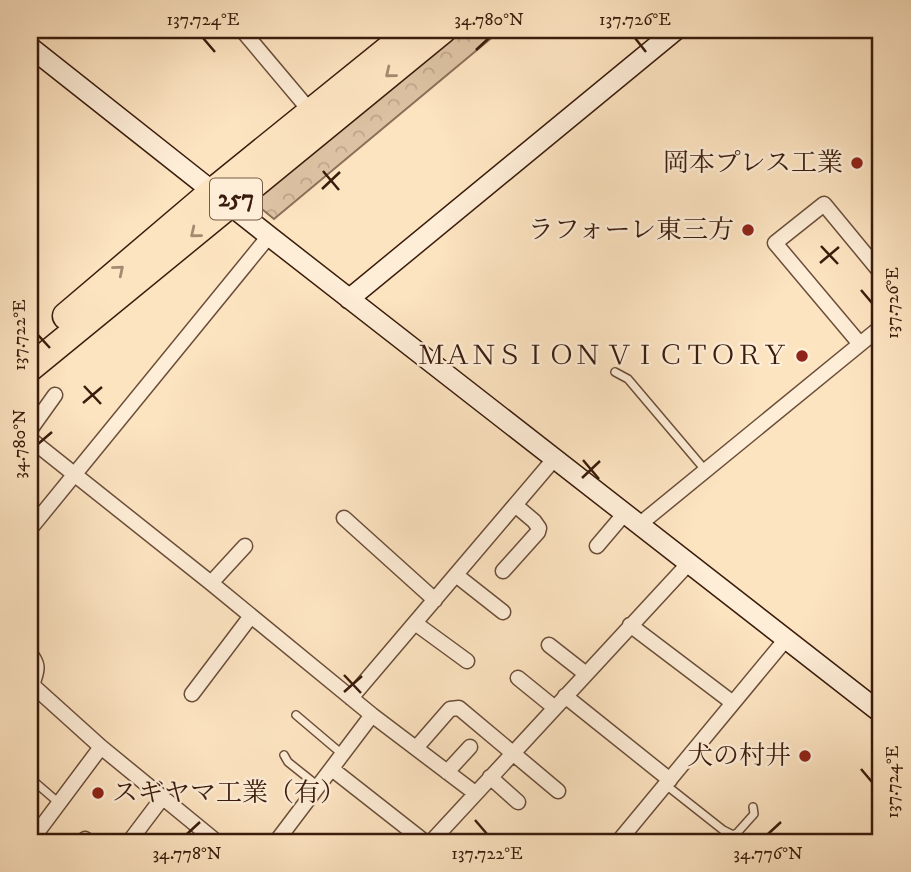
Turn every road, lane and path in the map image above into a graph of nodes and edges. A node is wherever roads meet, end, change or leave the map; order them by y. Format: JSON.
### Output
{"nodes":[{"id":1,"x":242,"y":30,"type":"edge"},
{"id":2,"x":412,"y":30,"type":"edge"},
{"id":3,"x":443,"y":30,"type":"edge"},
{"id":4,"x":676,"y":30,"type":"edge"},
{"id":5,"x":30,"y":47,"type":"edge"},
{"id":6,"x":311,"y":112,"type":"junction"},
{"id":7,"x":221,"y":198,"type":"junction"},
{"id":8,"x":269,"y":236,"type":"junction"},
{"id":9,"x":881,"y":273,"type":"edge"},
{"id":10,"x":349,"y":299,"type":"junction"},
{"id":11,"x":881,"y":327,"type":"edge"},
{"id":12,"x":860,"y":344,"type":"junction"},
{"id":13,"x":30,"y":346,"type":"edge"},
{"id":14,"x":30,"y":368,"type":"edge"},
{"id":15,"x":615,"y":372,"type":"dead end"},
{"id":16,"x":55,"y":396,"type":"dead end"},
{"id":17,"x":30,"y":430,"type":"edge"},
{"id":18,"x":30,"y":439,"type":"edge"},
{"id":19,"x":555,"y":458,"type":"junction"},
{"id":20,"x":706,"y":471,"type":"junction"},
{"id":21,"x":74,"y":474,"type":"junction"},
{"id":22,"x":515,"y":505,"type":"junction"},
{"id":23,"x":344,"y":518,"type":"dead end"},
{"id":24,"x":633,"y":519,"type":"junction"},
{"id":25,"x":30,"y":529,"type":"edge"},
{"id":26,"x":245,"y":546,"type":"dead end"},
{"id":27,"x":597,"y":546,"type":"dead end"},
{"id":28,"x":689,"y":563,"type":"junction"},
{"id":29,"x":503,"y":571,"type":"dead end"},
{"id":30,"x":456,"y":575,"type":"junction"},
{"id":31,"x":211,"y":583,"type":"junction"},
{"id":32,"x":435,"y":600,"type":"junction"},
{"id":33,"x":503,"y":612,"type":"dead end"},
{"id":34,"x":251,"y":616,"type":"junction"},
{"id":35,"x":415,"y":623,"type":"junction"},
{"id":36,"x":631,"y":625,"type":"junction"},
{"id":37,"x":786,"y":639,"type":"junction"},
{"id":38,"x":549,"y":645,"type":"dead end"},
{"id":39,"x":30,"y":648,"type":"edge"},
{"id":40,"x":467,"y":661,"type":"dead end"},
{"id":41,"x":586,"y":674,"type":"junction"},
{"id":42,"x":518,"y":678,"type":"dead end"},
{"id":43,"x":32,"y":685,"type":"edge"},
{"id":44,"x":192,"y":694,"type":"dead end"},
{"id":45,"x":565,"y":696,"type":"junction"},
{"id":46,"x":351,"y":698,"type":"junction"},
{"id":47,"x":733,"y":703,"type":"junction"},
{"id":48,"x":555,"y":708,"type":"junction"},
{"id":49,"x":881,"y":713,"type":"edge"},
{"id":50,"x":296,"y":715,"type":"dead end"},
{"id":51,"x":372,"y":715,"type":"junction"},
{"id":52,"x":101,"y":747,"type":"junction"},
{"id":53,"x":470,"y":747,"type":"dead end"},
{"id":54,"x":416,"y":748,"type":"junction"},
{"id":55,"x":513,"y":753,"type":"junction"},
{"id":56,"x":284,"y":755,"type":"dead end"},
{"id":57,"x":343,"y":755,"type":"junction"},
{"id":58,"x":332,"y":769,"type":"junction"},
{"id":59,"x":447,"y":772,"type":"junction"},
{"id":60,"x":490,"y":777,"type":"junction"},
{"id":61,"x":30,"y":778,"type":"edge"},
{"id":62,"x":668,"y":783,"type":"junction"},
{"id":63,"x":319,"y":786,"type":"junction"},
{"id":64,"x":558,"y":791,"type":"dead end"},
{"id":65,"x":475,"y":793,"type":"junction"},
{"id":66,"x":163,"y":797,"type":"junction"},
{"id":67,"x":518,"y":802,"type":"dead end"},
{"id":68,"x":59,"y":803,"type":"junction"},
{"id":69,"x":753,"y":807,"type":"dead end"},
{"id":70,"x":30,"y":842,"type":"edge"},
{"id":71,"x":129,"y":842,"type":"edge"},
{"id":72,"x":217,"y":842,"type":"edge"},
{"id":73,"x":276,"y":842,"type":"edge"},
{"id":74,"x":425,"y":842,"type":"edge"},
{"id":75,"x":431,"y":842,"type":"edge"},
{"id":76,"x":618,"y":842,"type":"edge"}],
"edges":[{"from":1,"to":6,"type":"street"},
{"from":2,"to":6,"type":"highway","number":"257"},
{"from":3,"to":7,"type":"highway","number":"257","one_way":true},
{"from":4,"to":10,"type":"street"},
{"from":5,"to":7,"type":"street"},
{"from":6,"to":7,"type":"highway","number":"257"},
{"from":7,"to":8,"type":"street"},
{"from":13,"to":7,"type":"highway","number":"257","one_way":true},
{"from":7,"to":14,"type":"highway","number":"257","one_way":true},
{"from":8,"to":10,"type":"street"},
{"from":8,"to":21,"type":"street"},
{"from":9,"to":12,"type":"street"},
{"from":10,"to":19,"type":"street"},
{"from":11,"to":12,"type":"street"},
{"from":12,"to":20,"type":"street"},
{"from":15,"to":20,"type":"lane"},
{"from":16,"to":17,"type":"street"},
{"from":18,"to":21,"type":"street"},
{"from":19,"to":22,"type":"street"},
{"from":19,"to":24,"type":"street"},
{"from":20,"to":24,"type":"street"},
{"from":21,"to":25,"type":"street"},
{"from":21,"to":31,"type":"street"},
{"from":22,"to":29,"type":"street"},
{"from":22,"to":30,"type":"street"},
{"from":23,"to":32,"type":"street"},
{"from":24,"to":27,"type":"street"},
{"from":24,"to":28,"type":"street"},
{"from":26,"to":31,"type":"street"},
{"from":28,"to":36,"type":"street"},
{"from":28,"to":37,"type":"street"},
{"from":30,"to":32,"type":"street"},
{"from":30,"to":33,"type":"street"},
{"from":31,"to":34,"type":"street"},
{"from":32,"to":35,"type":"street"},
{"from":34,"to":44,"type":"street"},
{"from":34,"to":46,"type":"street"},
{"from":35,"to":40,"type":"street"},
{"from":35,"to":46,"type":"street"},
{"from":36,"to":41,"type":"street"},
{"from":36,"to":47,"type":"street"},
{"from":37,"to":47,"type":"street"},
{"from":37,"to":49,"type":"street"},
{"from":38,"to":41,"type":"street"},
{"from":39,"to":43,"type":"lane"},
{"from":41,"to":45,"type":"street"},
{"from":42,"to":48,"type":"street"},
{"from":43,"to":52,"type":"street"},
{"from":45,"to":48,"type":"street"},
{"from":45,"to":62,"type":"street"},
{"from":46,"to":51,"type":"street"},
{"from":47,"to":62,"type":"street"},
{"from":48,"to":55,"type":"street"},
{"from":50,"to":57,"type":"lane"},
{"from":51,"to":54,"type":"street"},
{"from":51,"to":57,"type":"street"},
{"from":52,"to":66,"type":"street"},
{"from":52,"to":68,"type":"street"},
{"from":53,"to":59,"type":"street"},
{"from":54,"to":55,"type":"street"},
{"from":54,"to":59,"type":"street"},
{"from":55,"to":60,"type":"street"},
{"from":55,"to":64,"type":"street"},
{"from":56,"to":63,"type":"lane"},
{"from":57,"to":58,"type":"street"},
{"from":58,"to":63,"type":"street"},
{"from":58,"to":74,"type":"street"},
{"from":59,"to":65,"type":"street"},
{"from":60,"to":65,"type":"street"},
{"from":60,"to":67,"type":"street"},
{"from":61,"to":68,"type":"lane"},
{"from":62,"to":69,"type":"lane"},
{"from":62,"to":76,"type":"street"},
{"from":63,"to":73,"type":"street"},
{"from":65,"to":75,"type":"street"},
{"from":66,"to":71,"type":"street"},
{"from":66,"to":72,"type":"street"},
{"from":68,"to":70,"type":"street"}]}
